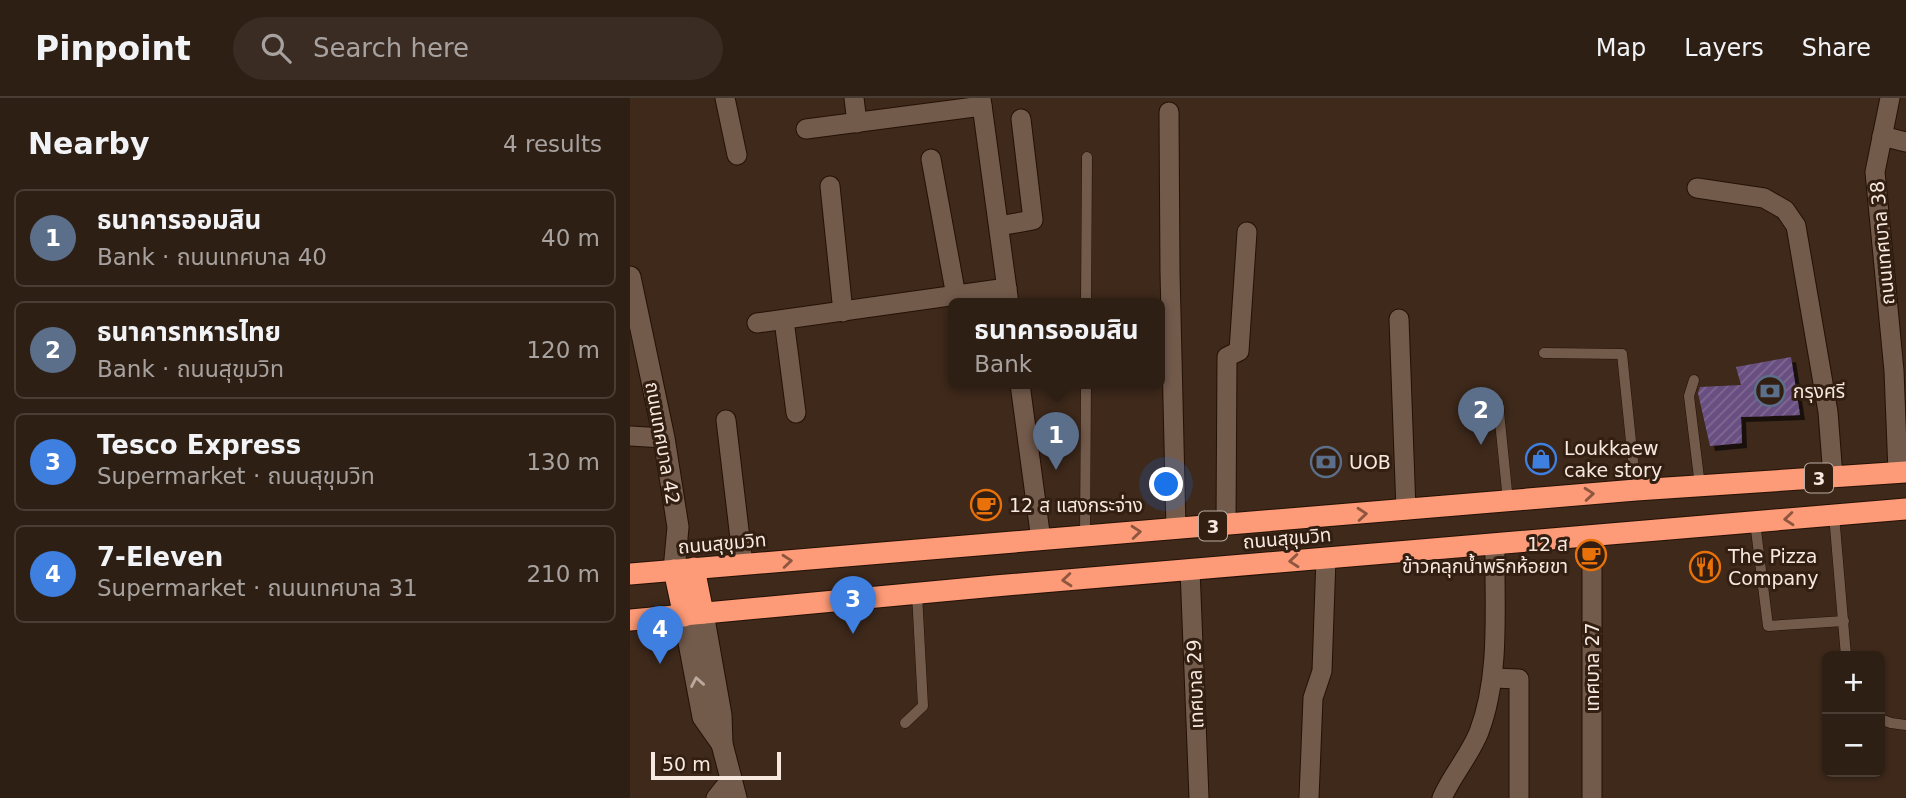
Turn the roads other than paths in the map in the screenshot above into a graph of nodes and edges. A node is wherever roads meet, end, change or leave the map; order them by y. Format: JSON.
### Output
{"nodes":[{"id":1,"x":725,"y":98,"type":"edge"},
{"id":2,"x":853,"y":98,"type":"edge"},
{"id":3,"x":1890,"y":98,"type":"edge"},
{"id":4,"x":982,"y":102,"type":"edge"},
{"id":5,"x":1169,"y":112,"type":"dead end"},
{"id":6,"x":1021,"y":118,"type":"dead end"},
{"id":7,"x":857,"y":123,"type":"junction"},
{"id":8,"x":806,"y":129,"type":"dead end"},
{"id":9,"x":1882,"y":136,"type":"junction"},
{"id":10,"x":1906,"y":142,"type":"edge"},
{"id":11,"x":737,"y":155,"type":"dead end"},
{"id":12,"x":1087,"y":157,"type":"dead end"},
{"id":13,"x":931,"y":159,"type":"dead end"},
{"id":14,"x":830,"y":186,"type":"dead end"},
{"id":15,"x":1697,"y":188,"type":"dead end"},
{"id":16,"x":999,"y":226,"type":"junction"},
{"id":17,"x":1247,"y":232,"type":"dead end"},
{"id":18,"x":630,"y":277,"type":"edge"},
{"id":19,"x":956,"y":296,"type":"junction"},
{"id":20,"x":1008,"y":296,"type":"edge"},
{"id":21,"x":1086,"y":298,"type":"edge"},
{"id":22,"x":843,"y":312,"type":"junction"},
{"id":23,"x":1399,"y":319,"type":"dead end"},
{"id":24,"x":784,"y":320,"type":"junction"},
{"id":25,"x":757,"y":323,"type":"dead end"},
{"id":26,"x":1544,"y":353,"type":"dead end"},
{"id":27,"x":1694,"y":380,"type":"dead end"},
{"id":28,"x":1021,"y":389,"type":"edge"},
{"id":29,"x":1086,"y":389,"type":"edge"},
{"id":30,"x":1497,"y":402,"type":"dead end"},
{"id":31,"x":796,"y":413,"type":"dead end"},
{"id":32,"x":726,"y":421,"type":"dead end"},
{"id":33,"x":630,"y":436,"type":"edge"},
{"id":34,"x":664,"y":438,"type":"junction"},
{"id":35,"x":1902,"y":472,"type":"edge"},
{"id":36,"x":1833,"y":477,"type":"junction"},
{"id":37,"x":1700,"y":486,"type":"junction"},
{"id":38,"x":1636,"y":490,"type":"junction"},
{"id":39,"x":1508,"y":502,"type":"junction"},
{"id":40,"x":1906,"y":509,"type":"edge"},
{"id":41,"x":1406,"y":510,"type":"junction"},
{"id":42,"x":1834,"y":516,"type":"junction"},
{"id":43,"x":1755,"y":522,"type":"junction"},
{"id":44,"x":1226,"y":525,"type":"junction"},
{"id":45,"x":1176,"y":529,"type":"junction"},
{"id":46,"x":1591,"y":536,"type":"junction"},
{"id":47,"x":1085,"y":537,"type":"junction"},
{"id":48,"x":1041,"y":540,"type":"junction"},
{"id":49,"x":1495,"y":544,"type":"junction"},
{"id":50,"x":1325,"y":558,"type":"junction"},
{"id":51,"x":743,"y":564,"type":"junction"},
{"id":52,"x":684,"y":569,"type":"junction"},
{"id":53,"x":1191,"y":569,"type":"junction"},
{"id":54,"x":630,"y":574,"type":"edge"},
{"id":55,"x":917,"y":593,"type":"junction"},
{"id":56,"x":694,"y":615,"type":"junction"},
{"id":57,"x":630,"y":620,"type":"edge"},
{"id":58,"x":1844,"y":621,"type":"junction"},
{"id":59,"x":1846,"y":651,"type":"edge"},
{"id":60,"x":1493,"y":678,"type":"junction"},
{"id":61,"x":1885,"y":721,"type":"edge"},
{"id":62,"x":905,"y":723,"type":"dead end"},
{"id":63,"x":1906,"y":725,"type":"edge"},
{"id":64,"x":734,"y":788,"type":"edge"},
{"id":65,"x":716,"y":798,"type":"edge"},
{"id":66,"x":1199,"y":798,"type":"edge"},
{"id":67,"x":1309,"y":798,"type":"edge"},
{"id":68,"x":1442,"y":798,"type":"edge"},
{"id":69,"x":1519,"y":798,"type":"edge"},
{"id":70,"x":1592,"y":798,"type":"edge"}],
"edges":[{"from":1,"to":11,"type":"street"},
{"from":2,"to":7,"type":"street"},
{"from":3,"to":9,"type":"street","name":"ถนนเทศบาล 38"},
{"from":4,"to":7,"type":"street"},
{"from":4,"to":16,"type":"street"},
{"from":5,"to":45,"type":"street"},
{"from":6,"to":16,"type":"street"},
{"from":7,"to":8,"type":"street"},
{"from":9,"to":10,"type":"street"},
{"from":9,"to":35,"type":"street","name":"ถนนเทศบาล 38"},
{"from":12,"to":21,"type":"lane"},
{"from":13,"to":19,"type":"street"},
{"from":14,"to":22,"type":"street"},
{"from":15,"to":36,"type":"street"},
{"from":16,"to":20,"type":"street"},
{"from":17,"to":44,"type":"street"},
{"from":18,"to":34,"type":"street","name":"ถนนเทศบาล 42"},
{"from":19,"to":20,"type":"street"},
{"from":19,"to":22,"type":"street"},
{"from":22,"to":24,"type":"street"},
{"from":23,"to":41,"type":"street"},
{"from":24,"to":25,"type":"street"},
{"from":24,"to":31,"type":"street"},
{"from":26,"to":38,"type":"lane"},
{"from":27,"to":37,"type":"lane"},
{"from":28,"to":48,"type":"street"},
{"from":29,"to":47,"type":"lane"},
{"from":30,"to":39,"type":"lane"},
{"from":32,"to":51,"type":"street"},
{"from":33,"to":34,"type":"street"},
{"from":34,"to":52,"type":"street","name":"ถนนเทศบาล 42"},
{"from":35,"to":36,"type":"highway","name":"ถนนสุขุมวิท","number":"3"},
{"from":36,"to":37,"type":"highway","name":"ถนนสุขุมวิท","number":"3"},
{"from":37,"to":38,"type":"highway","name":"ถนนสุขุมวิท","number":"3"},
{"from":39,"to":38,"type":"highway","name":"ถนนสุขุมวิท","number":"3","one_way":true},
{"from":39,"to":41,"type":"highway","name":"ถนนสุขุมวิท","number":"3"},
{"from":40,"to":42,"type":"highway","name":"ถนนสุขุมวิท","number":"3"},
{"from":44,"to":41,"type":"highway","name":"ถนนสุขุมวิท","number":"3","one_way":true},
{"from":42,"to":43,"type":"highway","name":"ถนนสุขุมวิท","number":"3","one_way":true},
{"from":42,"to":58,"type":"lane"},
{"from":43,"to":46,"type":"highway","name":"ถนนสุขุมวิท","number":"3"},
{"from":43,"to":58,"type":"lane"},
{"from":44,"to":45,"type":"highway","name":"ถนนสุขุมวิท","number":"3"},
{"from":47,"to":45,"type":"highway","name":"ถนนสุขุมวิท","number":"3","one_way":true},
{"from":46,"to":49,"type":"highway","name":"ถนนสุขุมวิท","number":"3"},
{"from":46,"to":70,"type":"street","name":"เทศบาล 27"},
{"from":47,"to":48,"type":"highway","name":"ถนนสุขุมวิท","number":"3"},
{"from":51,"to":48,"type":"highway","name":"ถนนสุขุมวิท","number":"3","one_way":true},
{"from":49,"to":50,"type":"highway","name":"ถนนสุขุมวิท","number":"3"},
{"from":49,"to":60,"type":"street"},
{"from":50,"to":53,"type":"highway","name":"ถนนสุขุมวิท","number":"3","one_way":true},
{"from":50,"to":67,"type":"street"},
{"from":51,"to":52,"type":"highway","name":"ถนนสุขุมวิท","number":"3"},
{"from":52,"to":54,"type":"highway","name":"ถนนสุขุมวิท","number":"3"},
{"from":52,"to":56,"type":"highway"},
{"from":53,"to":55,"type":"highway","name":"ถนนสุขุมวิท","number":"3","one_way":true},
{"from":53,"to":66,"type":"street","name":"เทศบาล 29"},
{"from":55,"to":56,"type":"highway","name":"ถนนสุขุมวิท","number":"3"},
{"from":55,"to":62,"type":"lane"},
{"from":56,"to":57,"type":"highway","name":"ถนนสุขุมวิท","number":"3"},
{"from":56,"to":64,"type":"street"},
{"from":58,"to":59,"type":"lane"},
{"from":60,"to":68,"type":"street"},
{"from":60,"to":69,"type":"street"},
{"from":61,"to":63,"type":"lane"},
{"from":64,"to":65,"type":"street"}]}
